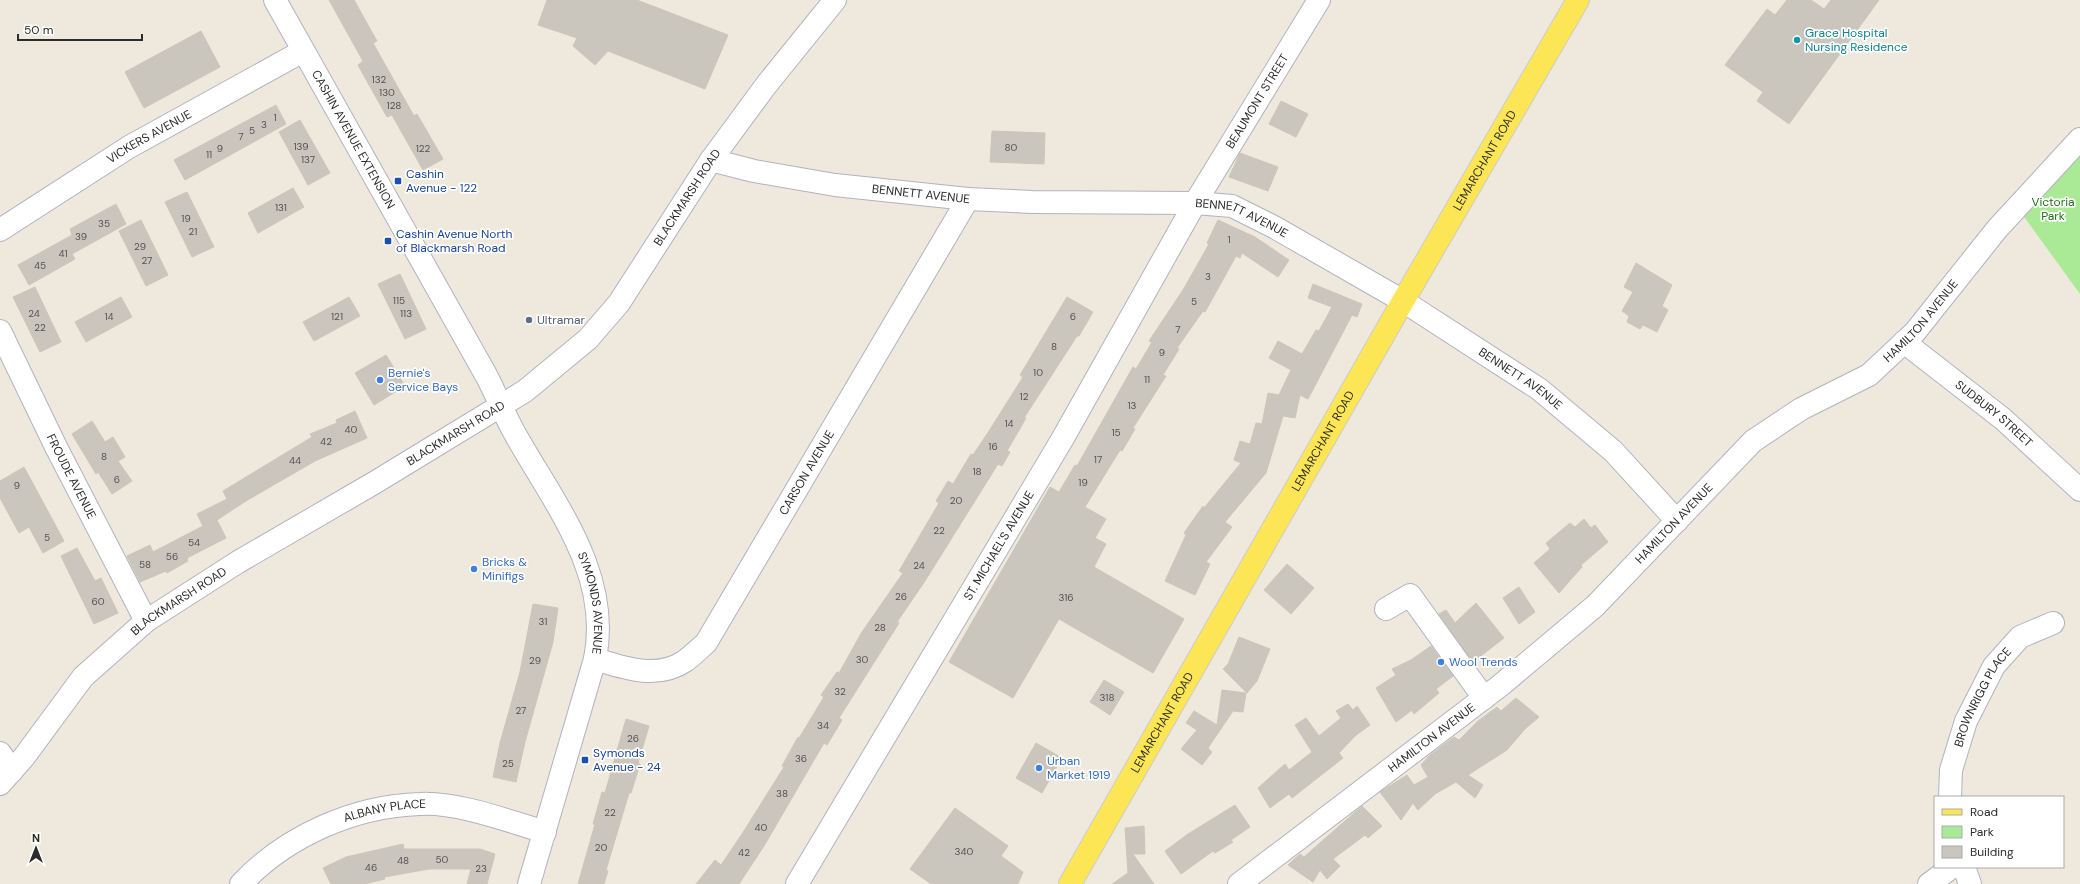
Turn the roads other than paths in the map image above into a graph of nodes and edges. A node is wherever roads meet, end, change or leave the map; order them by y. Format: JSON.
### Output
{"nodes":[{"id":1,"x":275,"y":0,"type":"edge"},
{"id":2,"x":835,"y":0,"type":"edge"},
{"id":3,"x":1319,"y":0,"type":"edge"},
{"id":4,"x":1578,"y":0,"type":"edge"},
{"id":5,"x":303,"y":51,"type":"junction"},
{"id":6,"x":2080,"y":139,"type":"edge"},
{"id":7,"x":711,"y":160,"type":"junction"},
{"id":8,"x":968,"y":199,"type":"junction"},
{"id":9,"x":1195,"y":203,"type":"junction"},
{"id":10,"x":0,"y":230,"type":"edge"},
{"id":11,"x":1402,"y":301,"type":"junction"},
{"id":12,"x":0,"y":331,"type":"edge"},
{"id":13,"x":1904,"y":342,"type":"junction"},
{"id":14,"x":501,"y":406,"type":"junction"},
{"id":15,"x":2080,"y":490,"type":"edge"},
{"id":16,"x":1677,"y":521,"type":"junction"},
{"id":17,"x":1386,"y":609,"type":"dead end"},
{"id":18,"x":146,"y":621,"type":"junction"},
{"id":19,"x":2053,"y":623,"type":"dead end"},
{"id":20,"x":595,"y":659,"type":"junction"},
{"id":21,"x":1484,"y":698,"type":"junction"},
{"id":22,"x":0,"y":752,"type":"edge"},
{"id":23,"x":6,"y":777,"type":"edge"},
{"id":24,"x":1950,"y":796,"type":"edge"},
{"id":25,"x":545,"y":832,"type":"junction"},
{"id":26,"x":1951,"y":868,"type":"edge"},
{"id":27,"x":1964,"y":868,"type":"edge"},
{"id":28,"x":1253,"y":881,"type":"edge"},
{"id":29,"x":241,"y":884,"type":"edge"},
{"id":30,"x":529,"y":884,"type":"edge"},
{"id":31,"x":797,"y":884,"type":"edge"},
{"id":32,"x":1070,"y":884,"type":"edge"},
{"id":33,"x":1929,"y":884,"type":"edge"},
{"id":34,"x":1970,"y":884,"type":"edge"}],
"edges":[{"from":1,"to":5,"type":"street","name":"CASHIN AVENUE EXTENSION"},
{"from":2,"to":7,"type":"street","name":"BLACKMARSH ROAD"},
{"from":3,"to":9,"type":"street","name":"BEAUMONT STREET"},
{"from":4,"to":11,"type":"main road","name":"LEMARCHANT ROAD"},
{"from":5,"to":10,"type":"street","name":"VICKERS AVENUE"},
{"from":5,"to":14,"type":"street","name":"CASHIN AVENUE EXTENSION"},
{"from":6,"to":13,"type":"street","name":"HAMILTON AVENUE"},
{"from":7,"to":8,"type":"street","name":"BENNETT AVENUE"},
{"from":7,"to":14,"type":"street","name":"BLACKMARSH ROAD"},
{"from":8,"to":9,"type":"street","name":"BENNETT AVENUE"},
{"from":8,"to":20,"type":"street","name":"CARSON AVENUE"},
{"from":9,"to":11,"type":"street","name":"BENNETT AVENUE"},
{"from":9,"to":31,"type":"street","name":"ST. MICHAEL'S AVENUE"},
{"from":11,"to":16,"type":"street","name":"BENNETT AVENUE"},
{"from":11,"to":32,"type":"main road","name":"LEMARCHANT ROAD"},
{"from":12,"to":18,"type":"street","name":"FROUDE AVENUE"},
{"from":13,"to":15,"type":"street","name":"SUDBURY STREET"},
{"from":13,"to":16,"type":"street","name":"HAMILTON AVENUE"},
{"from":14,"to":18,"type":"street","name":"BLACKMARSH ROAD"},
{"from":14,"to":20,"type":"street","name":"SYMONDS AVENUE"},
{"from":16,"to":21,"type":"street","name":"HAMILTON AVENUE"},
{"from":17,"to":21,"type":"street"},
{"from":18,"to":23,"type":"street","name":"BLACKMARSH ROAD"},
{"from":19,"to":24,"type":"street","name":"BROWNRIGG PLACE"},
{"from":20,"to":25,"type":"street","name":"SYMONDS AVENUE"},
{"from":21,"to":28,"type":"street","name":"HAMILTON AVENUE"},
{"from":22,"to":23,"type":"street"},
{"from":25,"to":29,"type":"street","name":"ALBANY PLACE"},
{"from":25,"to":30,"type":"street","name":"SYMONDS AVENUE"},
{"from":26,"to":33,"type":"street"},
{"from":27,"to":34,"type":"street"}]}
